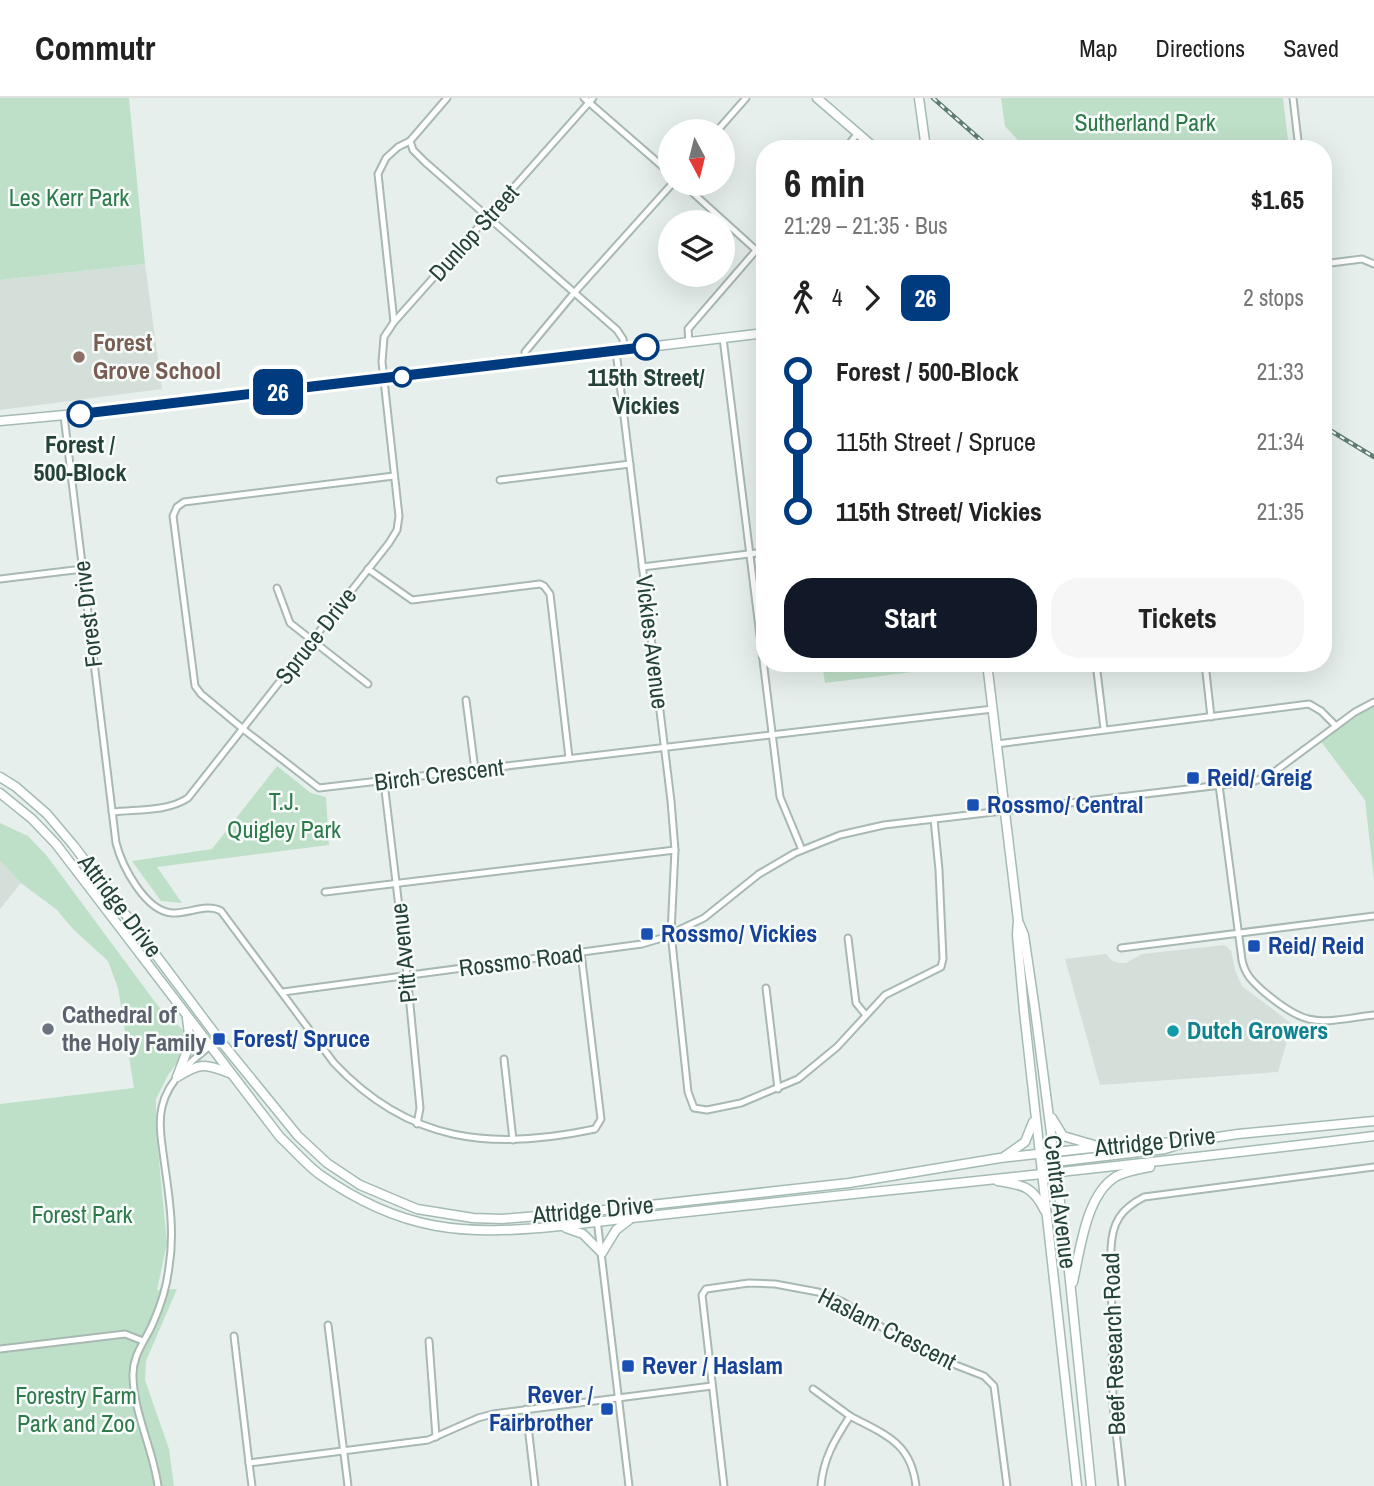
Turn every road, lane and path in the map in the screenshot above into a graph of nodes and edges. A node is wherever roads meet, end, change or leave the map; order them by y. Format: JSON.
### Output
{"nodes":[{"id":1,"x":447,"y":98,"type":"edge"},
{"id":2,"x":746,"y":98,"type":"edge"},
{"id":3,"x":817,"y":98,"type":"edge"},
{"id":4,"x":919,"y":98,"type":"edge"},
{"id":5,"x":1293,"y":98,"type":"edge"},
{"id":6,"x":589,"y":100,"type":"edge"},
{"id":7,"x":728,"y":119,"type":"edge"},
{"id":8,"x":858,"y":134,"type":"junction"},
{"id":9,"x":853,"y":140,"type":"edge"},
{"id":10,"x":865,"y":140,"type":"edge"},
{"id":11,"x":925,"y":140,"type":"edge"},
{"id":12,"x":1298,"y":140,"type":"edge"},
{"id":13,"x":411,"y":141,"type":"junction"},
{"id":14,"x":658,"y":162,"type":"edge"},
{"id":15,"x":661,"y":196,"type":"edge"},
{"id":16,"x":696,"y":196,"type":"edge"},
{"id":17,"x":488,"y":217,"type":"junction"},
{"id":18,"x":756,"y":250,"type":"joint"},
{"id":19,"x":1332,"y":263,"type":"edge"},
{"id":20,"x":1374,"y":264,"type":"edge"},
{"id":21,"x":574,"y":293,"type":"junction"},
{"id":22,"x":394,"y":322,"type":"junction"},
{"id":23,"x":756,"y":334,"type":"edge"},
{"id":24,"x":723,"y":338,"type":"junction"},
{"id":25,"x":690,"y":342,"type":"junction"},
{"id":26,"x":620,"y":350,"type":"junction"},
{"id":27,"x":526,"y":362,"type":"junction"},
{"id":28,"x":383,"y":380,"type":"junction"},
{"id":29,"x":64,"y":416,"type":"junction"},
{"id":30,"x":0,"y":421,"type":"edge"},
{"id":31,"x":630,"y":464,"type":"junction"},
{"id":32,"x":394,"y":477,"type":"junction"},
{"id":33,"x":500,"y":480,"type":"dead end"},
{"id":34,"x":756,"y":553,"type":"edge"},
{"id":35,"x":750,"y":554,"type":"junction"},
{"id":36,"x":642,"y":567,"type":"junction"},
{"id":37,"x":83,"y":569,"type":"junction"},
{"id":38,"x":368,"y":569,"type":"junction"},
{"id":39,"x":0,"y":579,"type":"edge"},
{"id":40,"x":277,"y":588,"type":"dead end"},
{"id":41,"x":756,"y":603,"type":"edge"},
{"id":42,"x":312,"y":640,"type":"junction"},
{"id":43,"x":764,"y":672,"type":"edge"},
{"id":44,"x":988,"y":672,"type":"edge"},
{"id":45,"x":1097,"y":672,"type":"edge"},
{"id":46,"x":1206,"y":672,"type":"edge"},
{"id":47,"x":368,"y":684,"type":"dead end"},
{"id":48,"x":466,"y":699,"type":"dead end"},
{"id":49,"x":1374,"y":702,"type":"edge"},
{"id":50,"x":993,"y":709,"type":"junction"},
{"id":51,"x":1211,"y":717,"type":"junction"},
{"id":52,"x":1336,"y":726,"type":"junction"},
{"id":53,"x":1104,"y":729,"type":"junction"},
{"id":54,"x":243,"y":730,"type":"junction"},
{"id":55,"x":772,"y":734,"type":"junction"},
{"id":56,"x":997,"y":744,"type":"junction"},
{"id":57,"x":665,"y":747,"type":"junction"},
{"id":58,"x":569,"y":758,"type":"junction"},
{"id":59,"x":475,"y":770,"type":"junction"},
{"id":60,"x":0,"y":777,"type":"edge"},
{"id":61,"x":384,"y":782,"type":"junction"},
{"id":62,"x":1219,"y":785,"type":"junction"},
{"id":63,"x":0,"y":793,"type":"edge"},
{"id":64,"x":1005,"y":811,"type":"junction"},
{"id":65,"x":113,"y":812,"type":"junction"},
{"id":66,"x":934,"y":819,"type":"junction"},
{"id":67,"x":675,"y":850,"type":"junction"},
{"id":68,"x":802,"y":850,"type":"junction"},
{"id":69,"x":396,"y":883,"type":"junction"},
{"id":70,"x":326,"y":892,"type":"dead end"},
{"id":71,"x":1374,"y":916,"type":"edge"},
{"id":72,"x":1018,"y":920,"type":"junction"},
{"id":73,"x":671,"y":933,"type":"junction"},
{"id":74,"x":1238,"y":933,"type":"junction"},
{"id":75,"x":848,"y":938,"type":"dead end"},
{"id":76,"x":1121,"y":948,"type":"dead end"},
{"id":77,"x":581,"y":954,"type":"junction"},
{"id":78,"x":407,"y":974,"type":"junction"},
{"id":79,"x":765,"y":988,"type":"dead end"},
{"id":80,"x":283,"y":992,"type":"junction"},
{"id":81,"x":865,"y":1014,"type":"junction"},
{"id":82,"x":187,"y":1015,"type":"junction"},
{"id":83,"x":1374,"y":1015,"type":"edge"},
{"id":84,"x":219,"y":1039,"type":"junction"},
{"id":85,"x":209,"y":1046,"type":"junction"},
{"id":86,"x":504,"y":1059,"type":"dead end"},
{"id":87,"x":230,"y":1073,"type":"junction"},
{"id":88,"x":177,"y":1077,"type":"junction"},
{"id":89,"x":778,"y":1088,"type":"junction"},
{"id":90,"x":1049,"y":1114,"type":"junction"},
{"id":91,"x":1035,"y":1115,"type":"junction"},
{"id":92,"x":1374,"y":1121,"type":"edge"},
{"id":93,"x":417,"y":1124,"type":"junction"},
{"id":94,"x":1374,"y":1136,"type":"edge"},
{"id":95,"x":513,"y":1140,"type":"junction"},
{"id":96,"x":1191,"y":1140,"type":"junction"},
{"id":97,"x":1101,"y":1147,"type":"junction"},
{"id":98,"x":1040,"y":1154,"type":"junction"},
{"id":99,"x":1000,"y":1158,"type":"junction"},
{"id":100,"x":1174,"y":1161,"type":"junction"},
{"id":101,"x":1055,"y":1162,"type":"junction"},
{"id":102,"x":1374,"y":1167,"type":"edge"},
{"id":103,"x":1042,"y":1173,"type":"junction"},
{"id":104,"x":985,"y":1179,"type":"junction"},
{"id":105,"x":596,"y":1211,"type":"junction"},
{"id":106,"x":1048,"y":1217,"type":"junction"},
{"id":107,"x":630,"y":1219,"type":"junction"},
{"id":108,"x":597,"y":1222,"type":"junction"},
{"id":109,"x":560,"y":1227,"type":"junction"},
{"id":110,"x":602,"y":1253,"type":"junction"},
{"id":111,"x":1071,"y":1288,"type":"junction"},
{"id":112,"x":328,"y":1325,"type":"dead end"},
{"id":113,"x":234,"y":1336,"type":"dead end"},
{"id":114,"x":143,"y":1341,"type":"junction"},
{"id":115,"x":429,"y":1341,"type":"dead end"},
{"id":116,"x":0,"y":1349,"type":"edge"},
{"id":117,"x":712,"y":1386,"type":"junction"},
{"id":118,"x":813,"y":1389,"type":"dead end"},
{"id":119,"x":618,"y":1397,"type":"junction"},
{"id":120,"x":526,"y":1409,"type":"junction"},
{"id":121,"x":850,"y":1416,"type":"junction"},
{"id":122,"x":436,"y":1437,"type":"junction"},
{"id":123,"x":345,"y":1451,"type":"junction"},
{"id":124,"x":249,"y":1463,"type":"junction"},
{"id":125,"x":159,"y":1486,"type":"edge"},
{"id":126,"x":252,"y":1486,"type":"edge"},
{"id":127,"x":348,"y":1486,"type":"edge"},
{"id":128,"x":535,"y":1486,"type":"edge"},
{"id":129,"x":629,"y":1486,"type":"edge"},
{"id":130,"x":724,"y":1486,"type":"edge"},
{"id":131,"x":821,"y":1486,"type":"edge"},
{"id":132,"x":916,"y":1486,"type":"edge"},
{"id":133,"x":1007,"y":1486,"type":"edge"},
{"id":134,"x":1077,"y":1486,"type":"edge"},
{"id":135,"x":1091,"y":1486,"type":"edge"},
{"id":136,"x":1122,"y":1486,"type":"edge"}],
"edges":[{"from":1,"to":13,"type":"street"},
{"from":2,"to":7,"type":"street"},
{"from":3,"to":8,"type":"main road"},
{"from":4,"to":11,"type":"main road"},
{"from":5,"to":12,"type":"street"},
{"from":6,"to":14,"type":"street"},
{"from":6,"to":17,"type":"street","name":"Dunlop Street"},
{"from":8,"to":9,"type":"street"},
{"from":8,"to":10,"type":"main road"},
{"from":13,"to":17,"type":"street"},
{"from":13,"to":22,"type":"street"},
{"from":15,"to":21,"type":"street"},
{"from":16,"to":18,"type":"street"},
{"from":17,"to":21,"type":"street"},
{"from":17,"to":22,"type":"street","name":"Dunlop Street"},
{"from":18,"to":25,"type":"street"},
{"from":19,"to":20,"type":"street"},
{"from":21,"to":26,"type":"street"},
{"from":21,"to":27,"type":"street"},
{"from":22,"to":28,"type":"street","name":"Dunlop Street"},
{"from":23,"to":24,"type":"main road"},
{"from":24,"to":25,"type":"main road"},
{"from":24,"to":35,"type":"street"},
{"from":25,"to":26,"type":"main road"},
{"from":26,"to":27,"type":"main road"},
{"from":26,"to":31,"type":"street","name":"Vickies Avenue"},
{"from":27,"to":28,"type":"main road"},
{"from":28,"to":29,"type":"main road"},
{"from":28,"to":32,"type":"street","name":"Spruce Drive"},
{"from":29,"to":30,"type":"main road"},
{"from":29,"to":37,"type":"street","name":"Forest Drive"},
{"from":31,"to":33,"type":"street"},
{"from":31,"to":36,"type":"street","name":"Vickies Avenue"},
{"from":32,"to":38,"type":"street","name":"Spruce Drive"},
{"from":32,"to":54,"type":"street","name":"Birch Crescent"},
{"from":34,"to":35,"type":"street"},
{"from":35,"to":36,"type":"street"},
{"from":35,"to":41,"type":"street"},
{"from":36,"to":57,"type":"street","name":"Vickies Avenue"},
{"from":37,"to":39,"type":"street"},
{"from":37,"to":65,"type":"street","name":"Forest Drive"},
{"from":38,"to":42,"type":"street","name":"Spruce Drive"},
{"from":38,"to":58,"type":"street"},
{"from":40,"to":42,"type":"street"},
{"from":42,"to":47,"type":"street"},
{"from":42,"to":54,"type":"street","name":"Spruce Drive"},
{"from":43,"to":55,"type":"street"},
{"from":44,"to":50,"type":"main road","name":"Central Avenue"},
{"from":45,"to":53,"type":"street"},
{"from":46,"to":51,"type":"street"},
{"from":48,"to":59,"type":"street"},
{"from":49,"to":52,"type":"street","name":"Rossmo Road"},
{"from":50,"to":55,"type":"street","name":"Birch Crescent"},
{"from":50,"to":56,"type":"main road","name":"Central Avenue"},
{"from":51,"to":52,"type":"street"},
{"from":51,"to":53,"type":"street"},
{"from":52,"to":62,"type":"street","name":"Rossmo Road"},
{"from":53,"to":56,"type":"street"},
{"from":54,"to":61,"type":"street","name":"Birch Crescent"},
{"from":54,"to":65,"type":"street","name":"Spruce Drive"},
{"from":55,"to":57,"type":"street","name":"Birch Crescent"},
{"from":55,"to":68,"type":"street"},
{"from":56,"to":64,"type":"main road","name":"Central Avenue"},
{"from":57,"to":58,"type":"street","name":"Birch Crescent"},
{"from":57,"to":67,"type":"street","name":"Vickies Avenue"},
{"from":58,"to":59,"type":"street","name":"Birch Crescent"},
{"from":59,"to":61,"type":"street","name":"Birch Crescent"},
{"from":60,"to":84,"type":"main road","name":"Attridge Drive"},
{"from":61,"to":69,"type":"street","name":"Pitt Avenue"},
{"from":62,"to":64,"type":"street","name":"Rossmo Road"},
{"from":62,"to":74,"type":"street"},
{"from":63,"to":82,"type":"main road","name":"Attridge Drive"},
{"from":64,"to":66,"type":"street","name":"Rossmo Road"},
{"from":64,"to":72,"type":"main road","name":"Central Avenue"},
{"from":65,"to":80,"type":"street"},
{"from":66,"to":68,"type":"street","name":"Rossmo Road"},
{"from":66,"to":81,"type":"street"},
{"from":67,"to":69,"type":"street"},
{"from":67,"to":73,"type":"street","name":"Vickies Avenue"},
{"from":68,"to":73,"type":"street","name":"Rossmo Road"},
{"from":69,"to":70,"type":"street"},
{"from":69,"to":78,"type":"street","name":"Pitt Avenue"},
{"from":71,"to":74,"type":"street"},
{"from":72,"to":90,"type":"main road","name":"Central Avenue"},
{"from":72,"to":91,"type":"main road","name":"Central Avenue"},
{"from":73,"to":77,"type":"street","name":"Rossmo Road"},
{"from":73,"to":89,"type":"street","name":"Vickies Avenue"},
{"from":74,"to":76,"type":"street"},
{"from":74,"to":83,"type":"street"},
{"from":75,"to":81,"type":"street"},
{"from":77,"to":78,"type":"street","name":"Rossmo Road"},
{"from":77,"to":95,"type":"street"},
{"from":78,"to":80,"type":"street","name":"Rossmo Road"},
{"from":78,"to":93,"type":"street","name":"Pitt Avenue"},
{"from":79,"to":89,"type":"street"},
{"from":80,"to":93,"type":"street"},
{"from":81,"to":89,"type":"street"},
{"from":82,"to":85,"type":"main road","name":"Attridge Drive"},
{"from":82,"to":88,"type":"main road"},
{"from":84,"to":85,"type":"street"},
{"from":84,"to":105,"type":"main road","name":"Attridge Drive"},
{"from":85,"to":87,"type":"main road","name":"Attridge Drive"},
{"from":85,"to":88,"type":"street"},
{"from":86,"to":95,"type":"street"},
{"from":87,"to":88,"type":"main road"},
{"from":87,"to":109,"type":"main road","name":"Attridge Drive"},
{"from":88,"to":114,"type":"street"},
{"from":90,"to":97,"type":"main road"},
{"from":90,"to":101,"type":"main road","name":"Central Avenue"},
{"from":91,"to":98,"type":"main road","name":"Central Avenue"},
{"from":91,"to":99,"type":"main road"},
{"from":92,"to":96,"type":"main road","name":"Attridge Drive"},
{"from":93,"to":95,"type":"street"},
{"from":94,"to":100,"type":"main road","name":"Attridge Drive"},
{"from":96,"to":97,"type":"main road","name":"Attridge Drive"},
{"from":96,"to":101,"type":"main road"},
{"from":97,"to":101,"type":"main road","name":"Attridge Drive"},
{"from":98,"to":99,"type":"main road","name":"Attridge Drive"},
{"from":98,"to":101,"type":"main road","name":"Attridge Drive"},
{"from":98,"to":103,"type":"main road","name":"Central Avenue"},
{"from":99,"to":105,"type":"main road","name":"Attridge Drive"},
{"from":100,"to":101,"type":"main road","name":"Attridge Drive"},
{"from":100,"to":111,"type":"main road"},
{"from":101,"to":103,"type":"main road","name":"Attridge Drive"},
{"from":101,"to":111,"type":"main road","name":"Central Avenue"},
{"from":102,"to":136,"type":"street","name":"Beef Research Road"},
{"from":103,"to":104,"type":"main road","name":"Attridge Drive"},
{"from":103,"to":106,"type":"main road","name":"Central Avenue"},
{"from":104,"to":106,"type":"main road"},
{"from":104,"to":107,"type":"main road","name":"Attridge Drive"},
{"from":105,"to":108,"type":"street"},
{"from":106,"to":134,"type":"main road","name":"Central Avenue"},
{"from":107,"to":108,"type":"main road","name":"Attridge Drive"},
{"from":107,"to":110,"type":"main road"},
{"from":108,"to":109,"type":"main road","name":"Attridge Drive"},
{"from":108,"to":110,"type":"street"},
{"from":109,"to":110,"type":"main road"},
{"from":110,"to":119,"type":"street"},
{"from":111,"to":135,"type":"main road","name":"Central Avenue"},
{"from":112,"to":123,"type":"street"},
{"from":113,"to":124,"type":"street"},
{"from":114,"to":116,"type":"street"},
{"from":114,"to":125,"type":"street"},
{"from":115,"to":122,"type":"street"},
{"from":117,"to":119,"type":"street"},
{"from":117,"to":130,"type":"street","name":"Haslam Crescent"},
{"from":117,"to":133,"type":"street","name":"Haslam Crescent"},
{"from":118,"to":121,"type":"street"},
{"from":119,"to":120,"type":"street"},
{"from":119,"to":129,"type":"street"},
{"from":120,"to":122,"type":"street"},
{"from":120,"to":128,"type":"street"},
{"from":121,"to":131,"type":"street"},
{"from":121,"to":132,"type":"street"},
{"from":122,"to":123,"type":"street"},
{"from":123,"to":124,"type":"street"},
{"from":123,"to":127,"type":"street"},
{"from":124,"to":126,"type":"street"}]}
